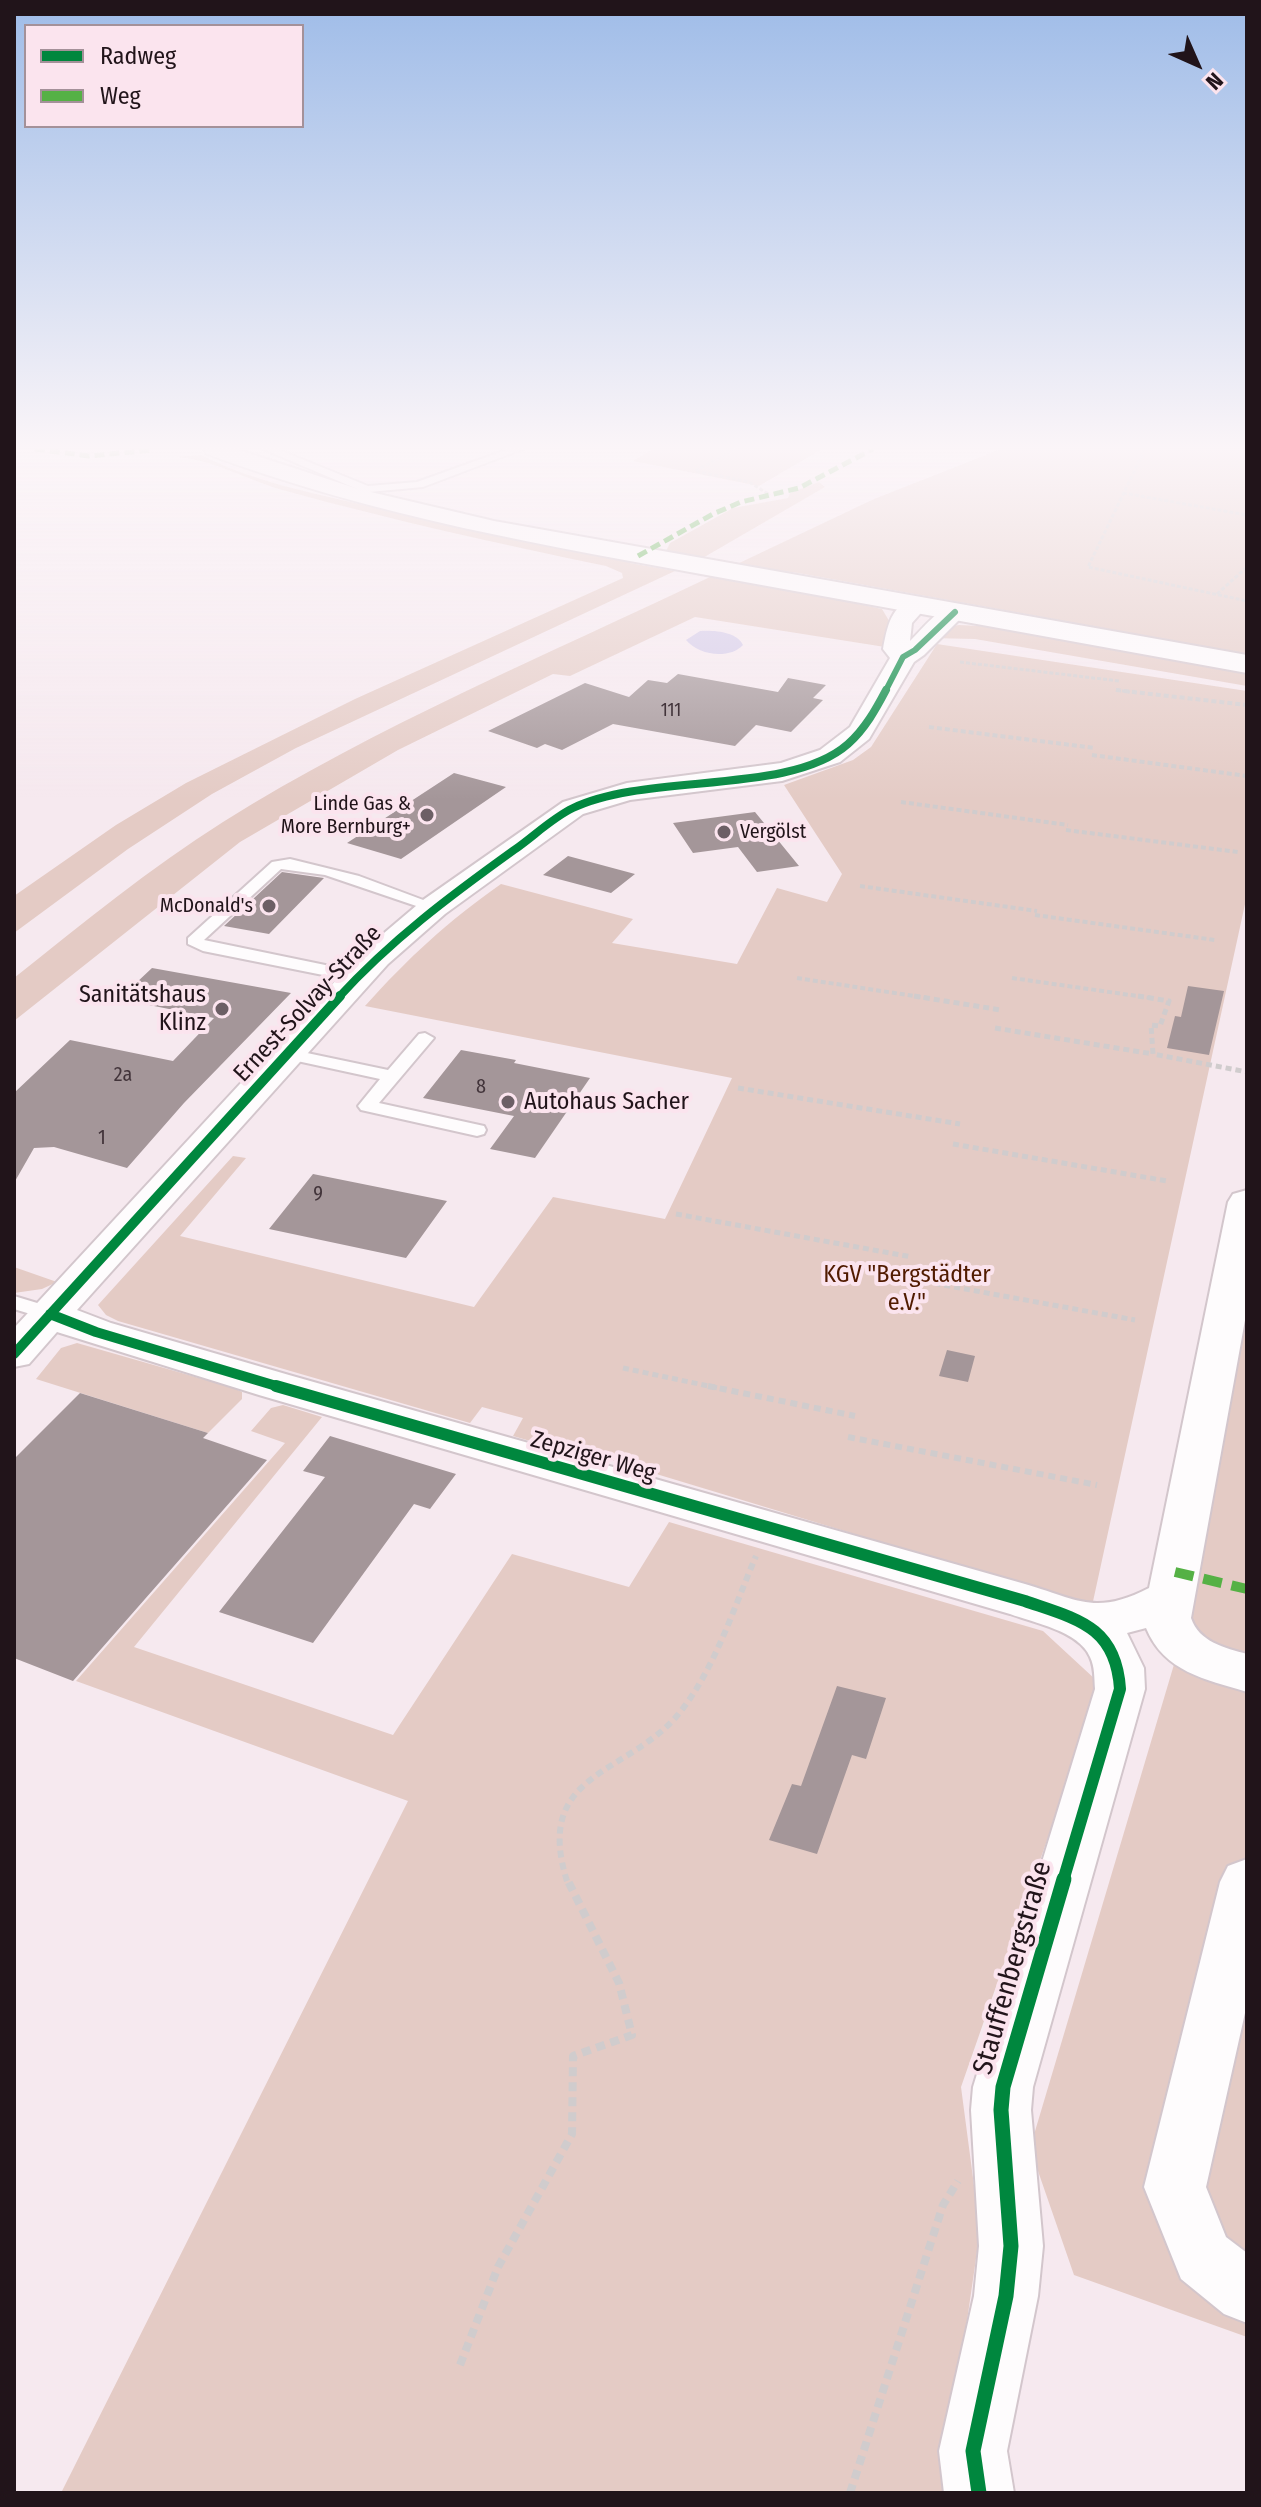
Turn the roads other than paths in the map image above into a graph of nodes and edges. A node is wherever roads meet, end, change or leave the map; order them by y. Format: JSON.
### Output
{"nodes":[{"id":1,"x":699,"y":566,"type":"edge"},
{"id":2,"x":916,"y":605,"type":"junction"},
{"id":3,"x":955,"y":612,"type":"junction"},
{"id":4,"x":903,"y":657,"type":"junction"},
{"id":5,"x":1247,"y":664,"type":"edge"},
{"id":6,"x":434,"y":907,"type":"junction"},
{"id":7,"x":358,"y":977,"type":"junction"},
{"id":8,"x":425,"y":1038,"type":"dead end"},
{"id":9,"x":288,"y":1054,"type":"junction"},
{"id":10,"x":392,"y":1076,"type":"junction"},
{"id":11,"x":477,"y":1130,"type":"dead end"},
{"id":12,"x":1247,"y":1202,"type":"edge"},
{"id":13,"x":32,"y":1308,"type":"edge"},
{"id":14,"x":14,"y":1354,"type":"edge"},
{"id":15,"x":1174,"y":1626,"type":"junction"},
{"id":16,"x":1107,"y":1654,"type":"junction"},
{"id":17,"x":1247,"y":1673,"type":"edge"},
{"id":18,"x":1247,"y":1882,"type":"edge"},
{"id":19,"x":1247,"y":2292,"type":"edge"},
{"id":20,"x":979,"y":2493,"type":"edge"}],
"edges":[{"from":1,"to":2,"type":"main road"},
{"from":2,"to":3,"type":"main road"},
{"from":2,"to":4,"type":"street"},
{"from":3,"to":4,"type":"street","name":"Ernest-Solvay-Straße"},
{"from":3,"to":5,"type":"main road"},
{"from":4,"to":6,"type":"street","name":"Ernest-Solvay-Straße"},
{"from":6,"to":7,"type":"street","name":"Ernest-Solvay-Straße"},
{"from":6,"to":7,"type":"lane"},
{"from":7,"to":9,"type":"street","name":"Ernest-Solvay-Straße"},
{"from":8,"to":10,"type":"lane"},
{"from":9,"to":10,"type":"lane"},
{"from":9,"to":13,"type":"street","name":"Ernest-Solvay-Straße"},
{"from":10,"to":11,"type":"lane"},
{"from":12,"to":15,"type":"street"},
{"from":13,"to":14,"type":"street","name":"Ernest-Solvay-Straße"},
{"from":13,"to":16,"type":"street","name":"Zepziger Weg"},
{"from":15,"to":16,"type":"street"},
{"from":15,"to":16,"type":"street"},
{"from":15,"to":17,"type":"street"},
{"from":16,"to":20,"type":"street","name":"Stauffenbergstraße"},
{"from":18,"to":19,"type":"street"}]}
